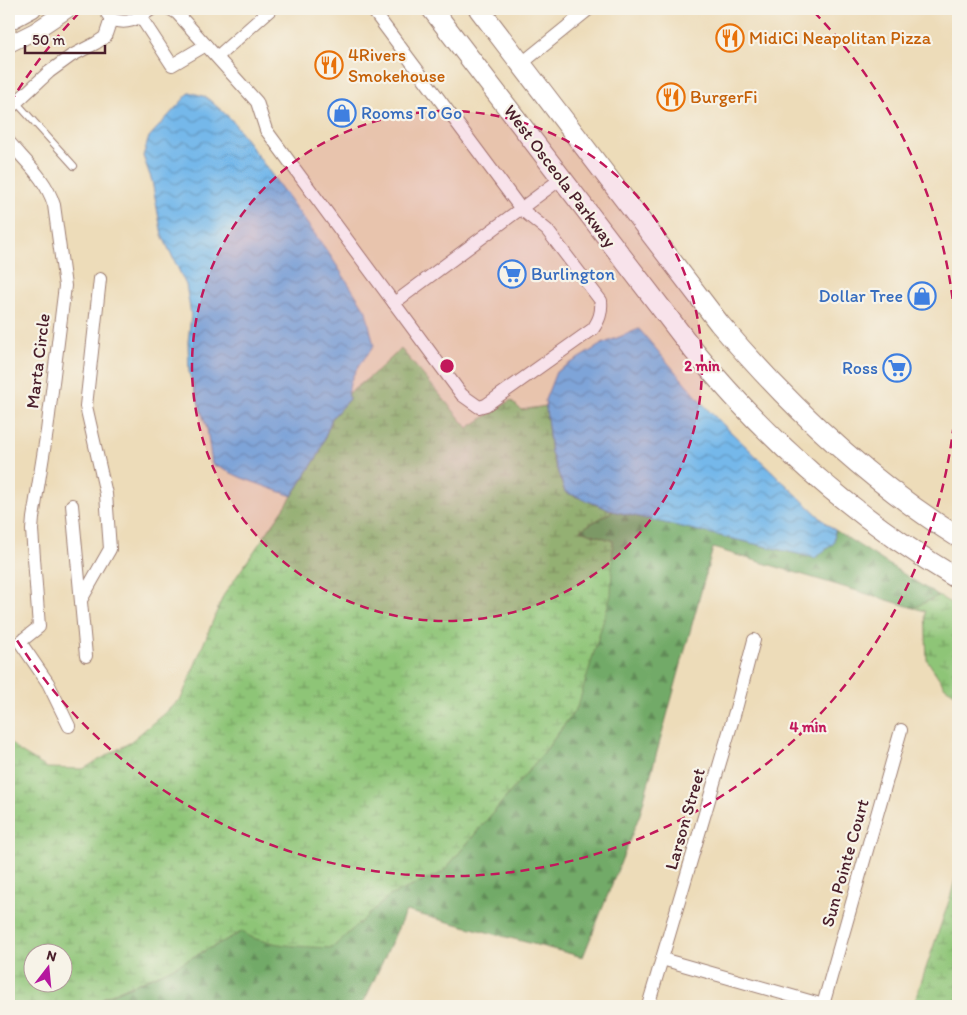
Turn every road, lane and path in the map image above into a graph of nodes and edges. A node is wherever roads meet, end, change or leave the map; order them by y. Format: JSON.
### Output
{"nodes":[{"id":1,"x":33,"y":9,"type":"edge"},
{"id":2,"x":68,"y":9,"type":"edge"},
{"id":3,"x":152,"y":9,"type":"edge"},
{"id":4,"x":170,"y":9,"type":"edge"},
{"id":5,"x":271,"y":9,"type":"edge"},
{"id":6,"x":372,"y":9,"type":"edge"},
{"id":7,"x":432,"y":9,"type":"edge"},
{"id":8,"x":479,"y":9,"type":"edge"},
{"id":9,"x":589,"y":9,"type":"edge"},
{"id":10,"x":108,"y":14,"type":"edge"},
{"id":11,"x":140,"y":16,"type":"junction"},
{"id":12,"x":9,"y":22,"type":"edge"},
{"id":13,"x":9,"y":44,"type":"edge"},
{"id":14,"x":206,"y":45,"type":"junction"},
{"id":15,"x":217,"y":57,"type":"junction"},
{"id":16,"x":521,"y":64,"type":"junction"},
{"id":17,"x":13,"y":106,"type":"edge"},
{"id":18,"x":9,"y":142,"type":"edge"},
{"id":19,"x":74,"y":166,"type":"dead end"},
{"id":20,"x":562,"y":178,"type":"junction"},
{"id":21,"x":521,"y":210,"type":"junction"},
{"id":22,"x":100,"y":280,"type":"dead end"},
{"id":23,"x":394,"y":302,"type":"junction"},
{"id":24,"x":72,"y":505,"type":"dead end"},
{"id":25,"x":958,"y":537,"type":"edge"},
{"id":26,"x":958,"y":579,"type":"edge"},
{"id":27,"x":81,"y":600,"type":"junction"},
{"id":28,"x":754,"y":640,"type":"dead end"},
{"id":29,"x":86,"y":656,"type":"dead end"},
{"id":30,"x":69,"y":726,"type":"dead end"},
{"id":31,"x":901,"y":730,"type":"dead end"},
{"id":32,"x":662,"y":959,"type":"junction"},
{"id":33,"x":648,"y":1006,"type":"edge"},
{"id":34,"x":825,"y":1006,"type":"edge"}],
"edges":[{"from":1,"to":12,"type":"street"},
{"from":2,"to":13,"type":"street"},
{"from":3,"to":11,"type":"street"},
{"from":4,"to":14,"type":"street"},
{"from":5,"to":15,"type":"street"},
{"from":6,"to":21,"type":"street"},
{"from":7,"to":20,"type":"main road","name":"West Osceola Parkway"},
{"from":8,"to":16,"type":"main road","name":"West Osceola Parkway"},
{"from":9,"to":16,"type":"street"},
{"from":10,"to":11,"type":"street"},
{"from":10,"to":17,"type":"street"},
{"from":11,"to":14,"type":"street"},
{"from":14,"to":15,"type":"street"},
{"from":15,"to":23,"type":"street"},
{"from":16,"to":25,"type":"main road","name":"West Osceola Parkway"},
{"from":17,"to":19,"type":"lane"},
{"from":18,"to":30,"type":"street","name":"Marta Circle"},
{"from":20,"to":21,"type":"street"},
{"from":20,"to":26,"type":"main road","name":"West Osceola Parkway"},
{"from":21,"to":23,"type":"street"},
{"from":21,"to":23,"type":"street"},
{"from":22,"to":27,"type":"street"},
{"from":24,"to":27,"type":"street"},
{"from":27,"to":29,"type":"street"},
{"from":28,"to":32,"type":"street","name":"Larson Street"},
{"from":31,"to":34,"type":"street","name":"Sun Pointe Court"},
{"from":32,"to":33,"type":"street","name":"Larson Street"},
{"from":32,"to":34,"type":"street"}]}
